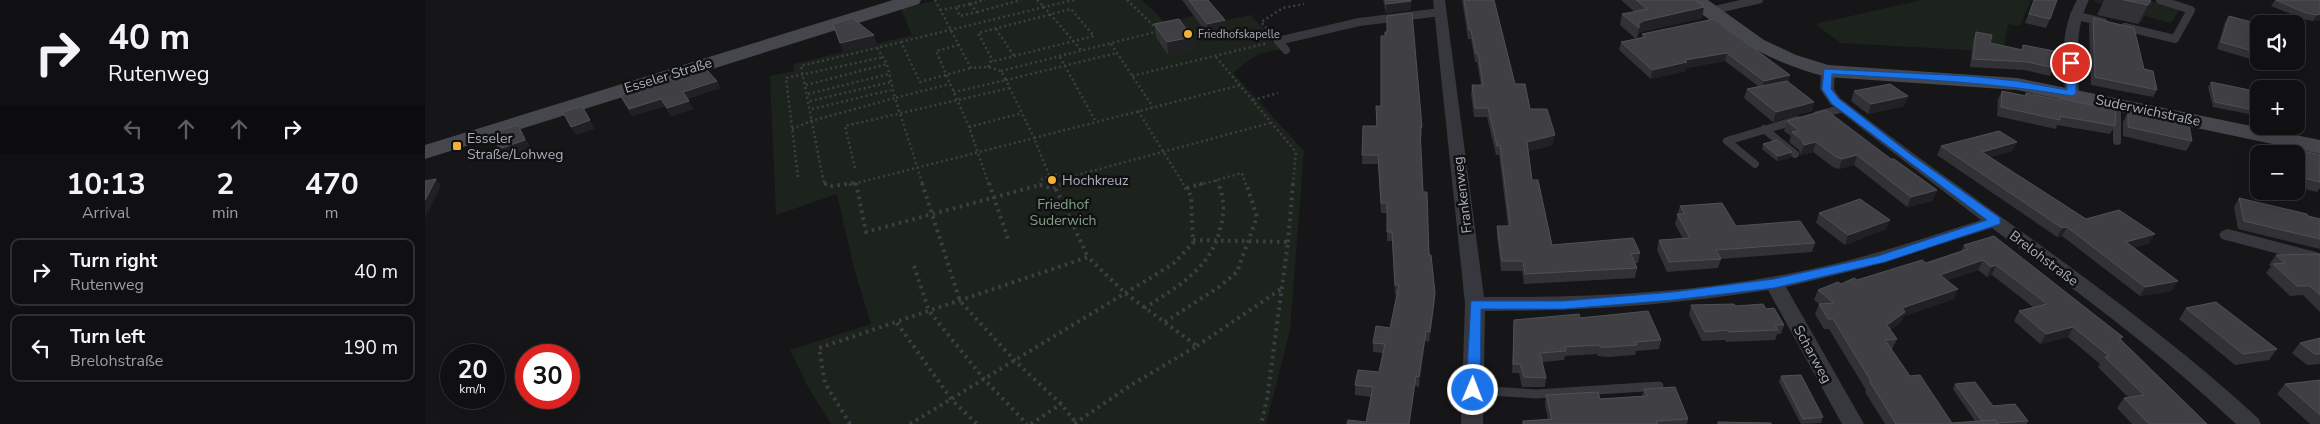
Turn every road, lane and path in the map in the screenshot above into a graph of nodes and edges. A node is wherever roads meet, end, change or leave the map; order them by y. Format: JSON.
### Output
{"nodes":[{"id":1,"x":912,"y":0,"type":"edge"},
{"id":2,"x":935,"y":0,"type":"edge"},
{"id":3,"x":985,"y":0,"type":"edge"},
{"id":4,"x":1021,"y":0,"type":"edge"},
{"id":5,"x":1037,"y":0,"type":"edge"},
{"id":6,"x":1074,"y":0,"type":"edge"},
{"id":7,"x":1127,"y":0,"type":"edge"},
{"id":8,"x":1757,"y":0,"type":"edge"},
{"id":9,"x":2083,"y":0,"type":"edge"},
{"id":10,"x":2160,"y":0,"type":"edge"},
{"id":11,"x":971,"y":3,"type":"junction"},
{"id":12,"x":1304,"y":4,"type":"dead end"},
{"id":13,"x":1440,"y":6,"type":"edge"},
{"id":14,"x":956,"y":7,"type":"junction"},
{"id":15,"x":1044,"y":7,"type":"junction"},
{"id":16,"x":940,"y":10,"type":"junction"},
{"id":17,"x":977,"y":12,"type":"junction"},
{"id":18,"x":1710,"y":13,"type":"edge"},
{"id":19,"x":1050,"y":15,"type":"junction"},
{"id":20,"x":2074,"y":15,"type":"junction"},
{"id":21,"x":2111,"y":23,"type":"edge"},
{"id":22,"x":2120,"y":26,"type":"edge"},
{"id":23,"x":996,"y":29,"type":"junction"},
{"id":24,"x":950,"y":31,"type":"junction"},
{"id":25,"x":1074,"y":41,"type":"junction"},
{"id":26,"x":1277,"y":41,"type":"junction"},
{"id":27,"x":901,"y":42,"type":"junction"},
{"id":28,"x":1111,"y":44,"type":"junction"},
{"id":29,"x":959,"y":45,"type":"junction"},
{"id":30,"x":877,"y":48,"type":"junction"},
{"id":31,"x":1286,"y":50,"type":"dead end"},
{"id":32,"x":1082,"y":51,"type":"junction"},
{"id":33,"x":1117,"y":53,"type":"junction"},
{"id":34,"x":1014,"y":56,"type":"junction"},
{"id":35,"x":884,"y":57,"type":"junction"},
{"id":36,"x":1059,"y":57,"type":"junction"},
{"id":37,"x":1216,"y":57,"type":"junction"},
{"id":38,"x":993,"y":61,"type":"junction"},
{"id":39,"x":887,"y":64,"type":"junction"},
{"id":40,"x":1065,"y":66,"type":"junction"},
{"id":41,"x":988,"y":67,"type":"junction"},
{"id":42,"x":971,"y":68,"type":"junction"},
{"id":43,"x":1001,"y":71,"type":"junction"},
{"id":44,"x":1828,"y":71,"type":"junction"},
{"id":45,"x":803,"y":74,"type":"junction"},
{"id":46,"x":889,"y":74,"type":"junction"},
{"id":47,"x":946,"y":76,"type":"junction"},
{"id":48,"x":1132,"y":76,"type":"junction"},
{"id":49,"x":1006,"y":80,"type":"junction"},
{"id":50,"x":891,"y":82,"type":"junction"},
{"id":51,"x":950,"y":84,"type":"junction"},
{"id":52,"x":806,"y":85,"type":"junction"},
{"id":53,"x":1241,"y":85,"type":"junction"},
{"id":54,"x":1010,"y":88,"type":"junction"},
{"id":55,"x":891,"y":90,"type":"junction"},
{"id":56,"x":954,"y":92,"type":"junction"},
{"id":57,"x":1277,"y":92,"type":"dead end"},
{"id":58,"x":808,"y":94,"type":"junction"},
{"id":59,"x":2072,"y":94,"type":"junction"},
{"id":60,"x":895,"y":98,"type":"junction"},
{"id":61,"x":957,"y":100,"type":"junction"},
{"id":62,"x":1253,"y":100,"type":"junction"},
{"id":63,"x":810,"y":101,"type":"junction"},
{"id":64,"x":2117,"y":103,"type":"junction"},
{"id":65,"x":1153,"y":107,"type":"junction"},
{"id":66,"x":1844,"y":108,"type":"junction"},
{"id":67,"x":812,"y":109,"type":"junction"},
{"id":68,"x":1138,"y":111,"type":"junction"},
{"id":69,"x":1021,"y":113,"type":"junction"},
{"id":70,"x":901,"y":114,"type":"junction"},
{"id":71,"x":811,"y":120,"type":"junction"},
{"id":72,"x":1096,"y":122,"type":"junction"},
{"id":73,"x":1271,"y":122,"type":"junction"},
{"id":74,"x":969,"y":127,"type":"junction"},
{"id":75,"x":792,"y":128,"type":"junction"},
{"id":76,"x":1764,"y":129,"type":"junction"},
{"id":77,"x":1034,"y":138,"type":"junction"},
{"id":78,"x":2117,"y":141,"type":"dead end"},
{"id":79,"x":2320,"y":147,"type":"edge"},
{"id":80,"x":425,"y":152,"type":"edge"},
{"id":81,"x":976,"y":152,"type":"junction"},
{"id":82,"x":1163,"y":153,"type":"junction"},
{"id":83,"x":1795,"y":154,"type":"dead end"},
{"id":84,"x":1755,"y":164,"type":"dead end"},
{"id":85,"x":855,"y":168,"type":"dead end"},
{"id":86,"x":917,"y":168,"type":"junction"},
{"id":87,"x":1049,"y":175,"type":"junction"},
{"id":88,"x":798,"y":176,"type":"dead end"},
{"id":89,"x":1066,"y":178,"type":"junction"},
{"id":90,"x":1216,"y":180,"type":"junction"},
{"id":91,"x":856,"y":183,"type":"junction"},
{"id":92,"x":1040,"y":185,"type":"junction"},
{"id":93,"x":1056,"y":188,"type":"junction"},
{"id":94,"x":1187,"y":188,"type":"junction"},
{"id":95,"x":993,"y":198,"type":"junction"},
{"id":96,"x":931,"y":214,"type":"junction"},
{"id":97,"x":1996,"y":221,"type":"junction"},
{"id":98,"x":2228,"y":234,"type":"dead end"},
{"id":99,"x":1008,"y":239,"type":"dead end"},
{"id":100,"x":1193,"y":240,"type":"junction"},
{"id":101,"x":1219,"y":241,"type":"junction"},
{"id":102,"x":1249,"y":242,"type":"junction"},
{"id":103,"x":1289,"y":242,"type":"junction"},
{"id":104,"x":1088,"y":257,"type":"junction"},
{"id":105,"x":2320,"y":259,"type":"edge"},
{"id":106,"x":914,"y":266,"type":"dead end"},
{"id":107,"x":1774,"y":283,"type":"junction"},
{"id":108,"x":1281,"y":289,"type":"junction"},
{"id":109,"x":1125,"y":293,"type":"junction"},
{"id":110,"x":960,"y":301,"type":"junction"},
{"id":111,"x":1475,"y":304,"type":"junction"},
{"id":112,"x":1144,"y":308,"type":"junction"},
{"id":113,"x":929,"y":311,"type":"junction"},
{"id":114,"x":1165,"y":322,"type":"junction"},
{"id":115,"x":897,"y":323,"type":"junction"},
{"id":116,"x":1197,"y":346,"type":"junction"},
{"id":117,"x":1015,"y":361,"type":"junction"},
{"id":118,"x":984,"y":379,"type":"junction"},
{"id":119,"x":1659,"y":386,"type":"edge"},
{"id":120,"x":1473,"y":390,"type":"junction"},
{"id":121,"x":952,"y":400,"type":"junction"},
{"id":122,"x":1061,"y":404,"type":"junction"},
{"id":123,"x":850,"y":424,"type":"edge"},
{"id":124,"x":910,"y":424,"type":"edge"},
{"id":125,"x":977,"y":424,"type":"edge"},
{"id":126,"x":1029,"y":424,"type":"edge"},
{"id":127,"x":1075,"y":424,"type":"edge"},
{"id":128,"x":1261,"y":424,"type":"edge"},
{"id":129,"x":1472,"y":424,"type":"edge"},
{"id":130,"x":1853,"y":424,"type":"edge"},
{"id":131,"x":2250,"y":424,"type":"edge"}],
"edges":[{"from":1,"to":80,"type":"main road","name":"Esseler Straße"},
{"from":2,"to":16,"type":"path"},
{"from":3,"to":11,"type":"path"},
{"from":4,"to":17,"type":"path"},
{"from":5,"to":15,"type":"path"},
{"from":6,"to":15,"type":"path"},
{"from":7,"to":28,"type":"path"},
{"from":8,"to":18,"type":"street"},
{"from":9,"to":20,"type":"street"},
{"from":10,"to":22,"type":"lane"},
{"from":11,"to":14,"type":"path"},
{"from":11,"to":17,"type":"path"},
{"from":12,"to":26,"type":"path"},
{"from":13,"to":26,"type":"lane"},
{"from":13,"to":111,"type":"street","name":"Frankenweg"},
{"from":14,"to":16,"type":"path"},
{"from":14,"to":17,"type":"path"},
{"from":15,"to":19,"type":"path"},
{"from":15,"to":24,"type":"path"},
{"from":16,"to":24,"type":"path"},
{"from":18,"to":44,"type":"main road","name":"Suderwichstraße"},
{"from":19,"to":23,"type":"path"},
{"from":19,"to":25,"type":"path"},
{"from":19,"to":25,"type":"path"},
{"from":20,"to":21,"type":"lane"},
{"from":20,"to":59,"type":"street"},
{"from":23,"to":34,"type":"path"},
{"from":23,"to":38,"type":"path"},
{"from":24,"to":27,"type":"path"},
{"from":24,"to":29,"type":"path"},
{"from":25,"to":32,"type":"path"},
{"from":25,"to":34,"type":"path"},
{"from":26,"to":31,"type":"lane"},
{"from":26,"to":37,"type":"path"},
{"from":27,"to":30,"type":"path"},
{"from":27,"to":47,"type":"path"},
{"from":28,"to":32,"type":"path"},
{"from":28,"to":33,"type":"path"},
{"from":29,"to":42,"type":"path"},
{"from":29,"to":47,"type":"path"},
{"from":30,"to":35,"type":"path"},
{"from":30,"to":45,"type":"path"},
{"from":32,"to":36,"type":"path"},
{"from":33,"to":40,"type":"path"},
{"from":33,"to":48,"type":"path"},
{"from":34,"to":38,"type":"path"},
{"from":35,"to":39,"type":"path"},
{"from":35,"to":45,"type":"path"},
{"from":36,"to":40,"type":"path"},
{"from":36,"to":43,"type":"path"},
{"from":37,"to":48,"type":"path"},
{"from":37,"to":53,"type":"path"},
{"from":38,"to":41,"type":"path"},
{"from":39,"to":46,"type":"path"},
{"from":39,"to":52,"type":"path"},
{"from":40,"to":49,"type":"path"},
{"from":40,"to":72,"type":"path"},
{"from":41,"to":42,"type":"path"},
{"from":41,"to":43,"type":"path"},
{"from":42,"to":47,"type":"path"},
{"from":43,"to":49,"type":"path"},
{"from":44,"to":59,"type":"main road","name":"Suderwichstraße"},
{"from":44,"to":66,"type":"street","name":"Brelohstraße"},
{"from":45,"to":52,"type":"path"},
{"from":45,"to":75,"type":"path"},
{"from":46,"to":50,"type":"path"},
{"from":46,"to":58,"type":"path"},
{"from":47,"to":51,"type":"path"},
{"from":48,"to":65,"type":"path"},
{"from":49,"to":54,"type":"path"},
{"from":49,"to":56,"type":"path"},
{"from":50,"to":55,"type":"path"},
{"from":50,"to":63,"type":"path"},
{"from":51,"to":56,"type":"path"},
{"from":51,"to":60,"type":"path"},
{"from":52,"to":58,"type":"path"},
{"from":53,"to":62,"type":"path"},
{"from":53,"to":65,"type":"path"},
{"from":54,"to":61,"type":"path"},
{"from":54,"to":69,"type":"path"},
{"from":55,"to":60,"type":"path"},
{"from":55,"to":67,"type":"path"},
{"from":56,"to":61,"type":"path"},
{"from":57,"to":62,"type":"path"},
{"from":58,"to":63,"type":"path"},
{"from":59,"to":64,"type":"main road","name":"Suderwichstraße"},
{"from":60,"to":70,"type":"path"},
{"from":60,"to":71,"type":"path"},
{"from":61,"to":70,"type":"path"},
{"from":61,"to":74,"type":"path"},
{"from":62,"to":73,"type":"path"},
{"from":63,"to":67,"type":"path"},
{"from":64,"to":78,"type":"lane"},
{"from":64,"to":79,"type":"main road","name":"Suderwichstraße"},
{"from":65,"to":68,"type":"path"},
{"from":66,"to":76,"type":"lane"},
{"from":66,"to":97,"type":"street","name":"Brelohstraße"},
{"from":67,"to":71,"type":"path"},
{"from":68,"to":72,"type":"path"},
{"from":68,"to":82,"type":"path"},
{"from":69,"to":74,"type":"path"},
{"from":69,"to":77,"type":"path"},
{"from":70,"to":85,"type":"path"},
{"from":70,"to":86,"type":"path"},
{"from":71,"to":75,"type":"path"},
{"from":71,"to":91,"type":"path"},
{"from":72,"to":77,"type":"path"},
{"from":73,"to":82,"type":"path"},
{"from":73,"to":103,"type":"path"},
{"from":74,"to":81,"type":"path"},
{"from":75,"to":88,"type":"path"},
{"from":76,"to":83,"type":"lane"},
{"from":76,"to":84,"type":"lane"},
{"from":77,"to":81,"type":"path"},
{"from":77,"to":87,"type":"path"},
{"from":81,"to":86,"type":"path"},
{"from":81,"to":95,"type":"path"},
{"from":82,"to":89,"type":"path"},
{"from":82,"to":94,"type":"path"},
{"from":86,"to":91,"type":"path"},
{"from":86,"to":96,"type":"path"},
{"from":87,"to":89,"type":"path"},
{"from":87,"to":92,"type":"path"},
{"from":89,"to":93,"type":"path"},
{"from":90,"to":94,"type":"path"},
{"from":90,"to":101,"type":"path"},
{"from":90,"to":102,"type":"path"},
{"from":91,"to":96,"type":"path"},
{"from":92,"to":93,"type":"path"},
{"from":92,"to":95,"type":"path"},
{"from":93,"to":104,"type":"path"},
{"from":94,"to":100,"type":"path"},
{"from":95,"to":96,"type":"path"},
{"from":95,"to":99,"type":"path"},
{"from":96,"to":110,"type":"path"},
{"from":97,"to":107,"type":"street"},
{"from":97,"to":131,"type":"street","name":"Brelohstraße"},
{"from":98,"to":105,"type":"street"},
{"from":100,"to":101,"type":"path"},
{"from":100,"to":109,"type":"path"},
{"from":101,"to":102,"type":"path"},
{"from":101,"to":112,"type":"path"},
{"from":102,"to":103,"type":"path"},
{"from":102,"to":114,"type":"path"},
{"from":103,"to":108,"type":"path"},
{"from":104,"to":109,"type":"path"},
{"from":104,"to":110,"type":"path"},
{"from":106,"to":113,"type":"path"},
{"from":107,"to":111,"type":"street"},
{"from":107,"to":130,"type":"street","name":"Scharweg"},
{"from":108,"to":116,"type":"path"},
{"from":108,"to":128,"type":"path"},
{"from":109,"to":112,"type":"path"},
{"from":109,"to":117,"type":"path"},
{"from":110,"to":113,"type":"path"},
{"from":110,"to":117,"type":"path"},
{"from":111,"to":120,"type":"street","name":"Frankenweg"},
{"from":112,"to":114,"type":"path"},
{"from":113,"to":115,"type":"path"},
{"from":113,"to":118,"type":"path"},
{"from":114,"to":116,"type":"path"},
{"from":115,"to":121,"type":"path"},
{"from":115,"to":123,"type":"path"},
{"from":116,"to":127,"type":"path"},
{"from":117,"to":118,"type":"path"},
{"from":117,"to":122,"type":"path"},
{"from":118,"to":121,"type":"path"},
{"from":118,"to":126,"type":"path"},
{"from":119,"to":120,"type":"lane"},
{"from":120,"to":129,"type":"street","name":"Frankenweg"},
{"from":121,"to":124,"type":"path"},
{"from":121,"to":125,"type":"path"},
{"from":122,"to":126,"type":"path"},
{"from":122,"to":127,"type":"path"}]}
